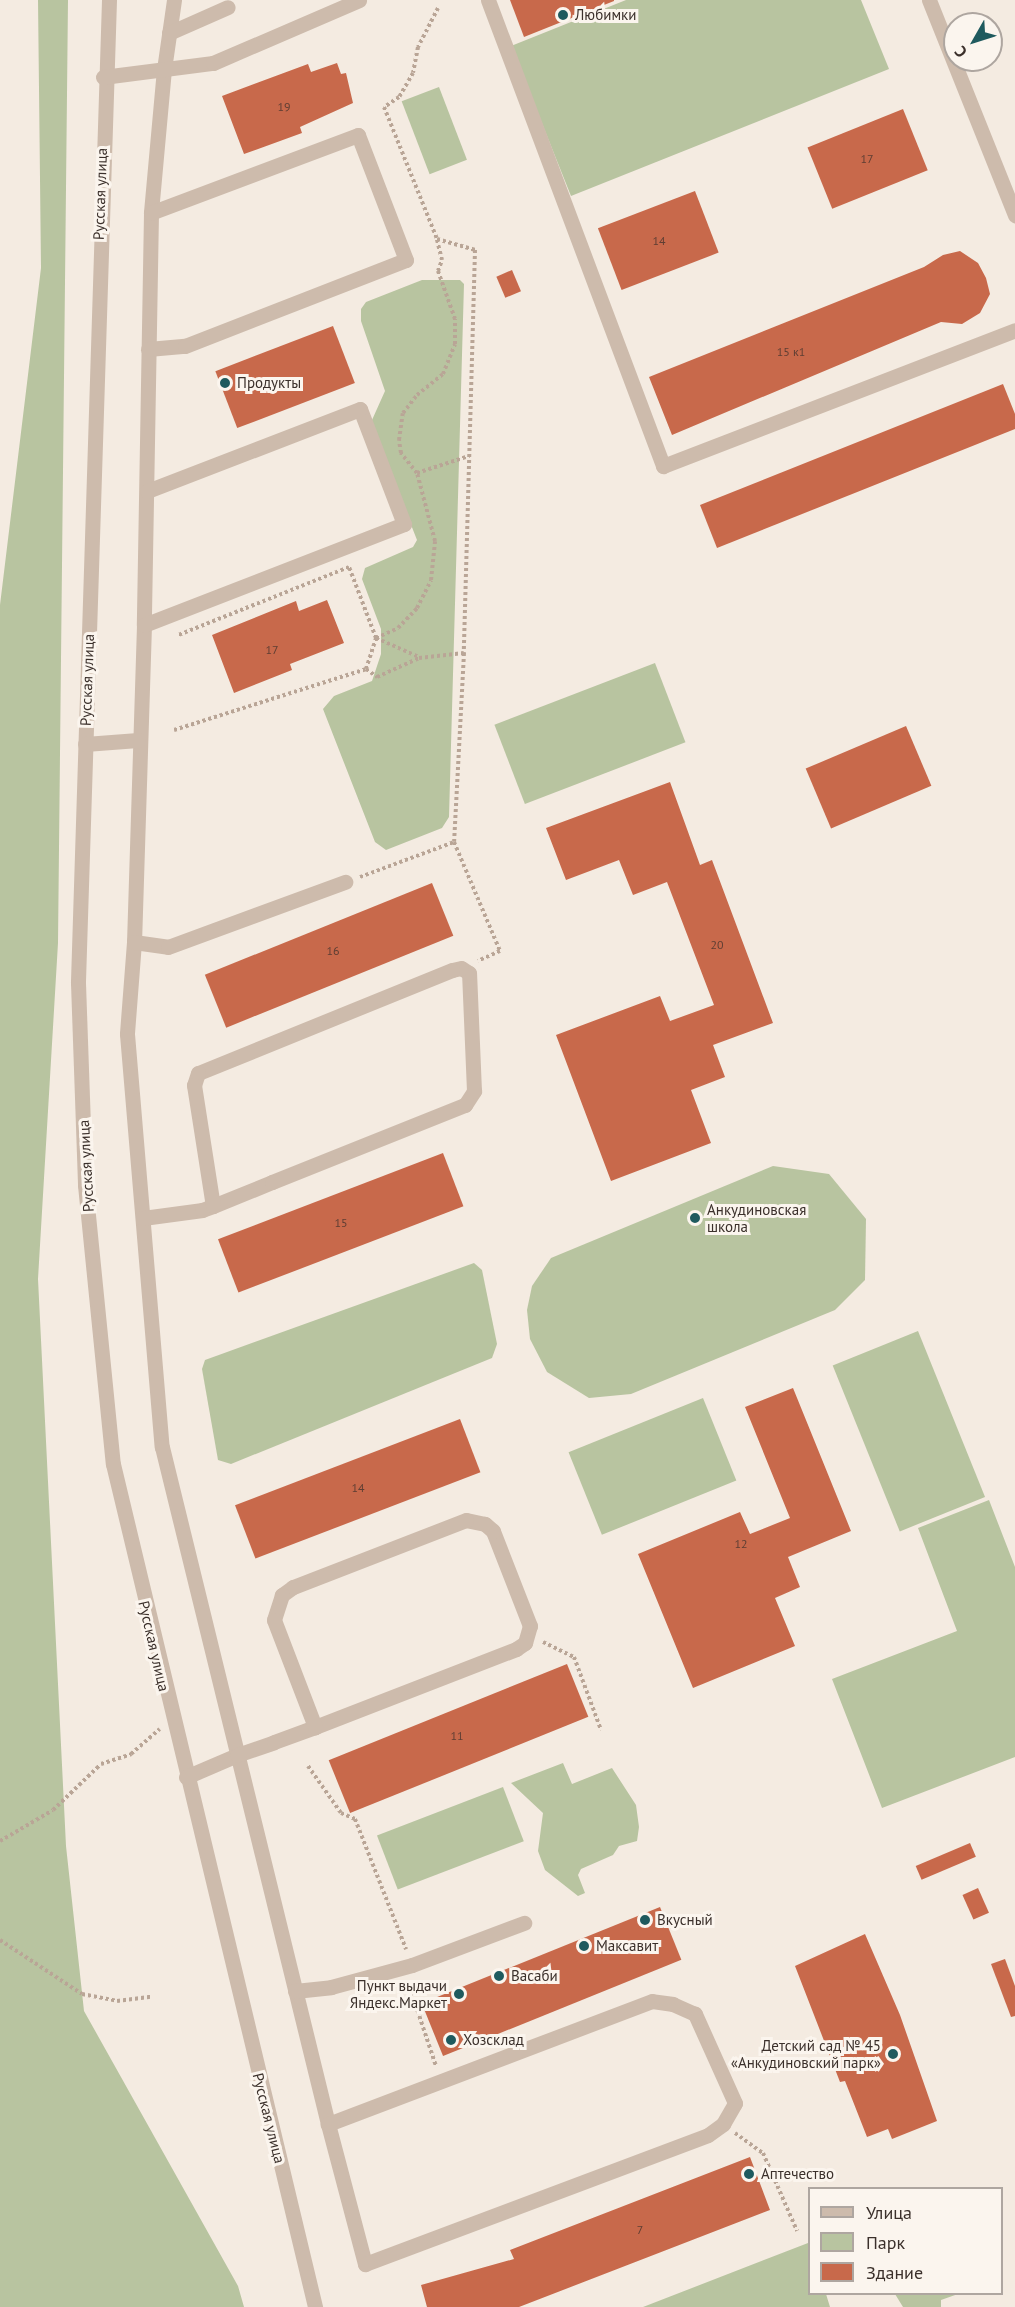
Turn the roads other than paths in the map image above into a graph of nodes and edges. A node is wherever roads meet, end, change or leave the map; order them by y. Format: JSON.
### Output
{"nodes":[{"id":1,"x":109,"y":0,"type":"edge"},
{"id":2,"x":174,"y":0,"type":"edge"},
{"id":3,"x":359,"y":0,"type":"edge"},
{"id":4,"x":489,"y":0,"type":"edge"},
{"id":5,"x":929,"y":0,"type":"edge"},
{"id":6,"x":228,"y":7,"type":"dead end"},
{"id":7,"x":169,"y":33,"type":"junction"},
{"id":8,"x":164,"y":69,"type":"junction"},
{"id":9,"x":103,"y":77,"type":"junction"},
{"id":10,"x":151,"y":213,"type":"junction"},
{"id":11,"x":1015,"y":215,"type":"edge"},
{"id":12,"x":1015,"y":330,"type":"edge"},
{"id":13,"x":148,"y":349,"type":"junction"},
{"id":14,"x":147,"y":491,"type":"junction"},
{"id":15,"x":144,"y":625,"type":"junction"},
{"id":16,"x":138,"y":740,"type":"junction"},
{"id":17,"x":85,"y":744,"type":"junction"},
{"id":18,"x":345,"y":882,"type":"road end"},
{"id":19,"x":134,"y":942,"type":"junction"},
{"id":20,"x":213,"y":1206,"type":"junction"},
{"id":21,"x":143,"y":1218,"type":"junction"},
{"id":22,"x":315,"y":1727,"type":"junction"},
{"id":23,"x":237,"y":1755,"type":"junction"},
{"id":24,"x":186,"y":1776,"type":"junction"},
{"id":25,"x":524,"y":1923,"type":"dead end"},
{"id":26,"x":295,"y":1991,"type":"junction"},
{"id":27,"x":328,"y":2124,"type":"junction"},
{"id":28,"x":315,"y":2307,"type":"edge"}],
"edges":[{"from":1,"to":9,"type":"street","name":"Русская улица"},
{"from":2,"to":7,"type":"street"},
{"from":3,"to":8,"type":"street"},
{"from":4,"to":12,"type":"street"},
{"from":5,"to":11,"type":"street"},
{"from":6,"to":7,"type":"street"},
{"from":7,"to":8,"type":"street"},
{"from":8,"to":9,"type":"street"},
{"from":8,"to":10,"type":"street"},
{"from":9,"to":17,"type":"street","name":"Русская улица"},
{"from":10,"to":13,"type":"street"},
{"from":10,"to":13,"type":"street"},
{"from":13,"to":14,"type":"street"},
{"from":14,"to":15,"type":"street"},
{"from":14,"to":15,"type":"street"},
{"from":15,"to":16,"type":"street"},
{"from":16,"to":17,"type":"street"},
{"from":16,"to":19,"type":"street"},
{"from":17,"to":24,"type":"street","name":"Русская улица"},
{"from":18,"to":19,"type":"street"},
{"from":19,"to":21,"type":"street"},
{"from":20,"to":20,"type":"street"},
{"from":20,"to":21,"type":"street"},
{"from":21,"to":23,"type":"street"},
{"from":22,"to":22,"type":"street"},
{"from":22,"to":23,"type":"street"},
{"from":23,"to":24,"type":"street"},
{"from":23,"to":26,"type":"street"},
{"from":24,"to":28,"type":"street","name":"Русская улица"},
{"from":25,"to":26,"type":"street"},
{"from":26,"to":27,"type":"street"},
{"from":27,"to":27,"type":"street"}]}
